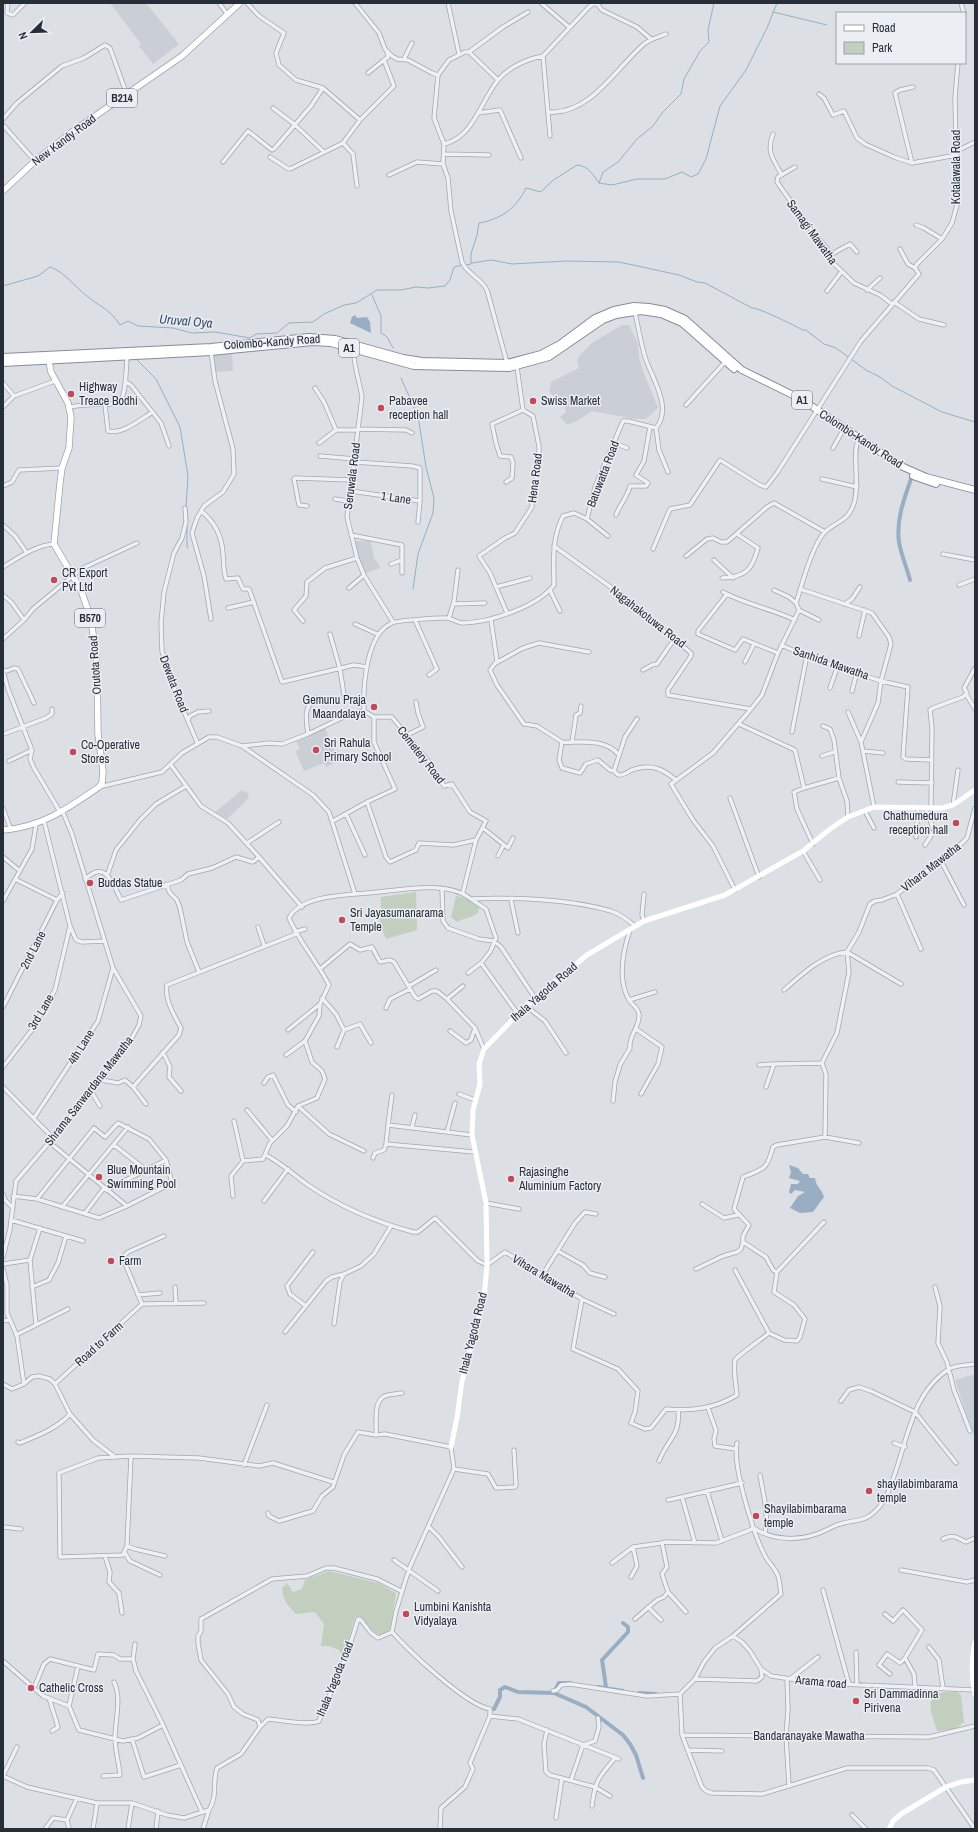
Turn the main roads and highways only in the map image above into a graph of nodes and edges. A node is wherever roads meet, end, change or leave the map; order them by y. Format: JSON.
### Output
{"nodes":[{"id":1,"x":240,"y":3,"type":"edge"},
{"id":2,"x":3,"y":192,"type":"edge"},
{"id":3,"x":634,"y":309,"type":"junction"},
{"id":4,"x":211,"y":349,"type":"junction"},
{"id":5,"x":3,"y":357,"type":"edge"},
{"id":6,"x":48,"y":359,"type":"junction"},
{"id":7,"x":3,"y":363,"type":"edge"},
{"id":8,"x":508,"y":366,"type":"junction"},
{"id":9,"x":816,"y":412,"type":"junction"},
{"id":10,"x":858,"y":441,"type":"junction"},
{"id":11,"x":930,"y":480,"type":"junction"},
{"id":12,"x":975,"y":490,"type":"edge"},
{"id":13,"x":975,"y":493,"type":"edge"},
{"id":14,"x":3,"y":830,"type":"edge"}],
"edges":[{"from":1,"to":2,"type":"main road","name":"New Kandy Road","number":"B214"},
{"from":3,"to":8,"type":"highway","name":"Colombo-Kandy Road","number":"A1"},
{"from":3,"to":8,"type":"highway","name":"Colombo-Kandy Road","number":"A1"},
{"from":3,"to":9,"type":"highway","name":"Colombo-Kandy Road","number":"A1"},
{"from":3,"to":9,"type":"highway","name":"Colombo-Kandy Road","number":"A1"},
{"from":4,"to":6,"type":"highway","name":"Colombo-Kandy Road","number":"A1"},
{"from":4,"to":6,"type":"highway","name":"Colombo-Kandy Road","number":"A1"},
{"from":4,"to":8,"type":"highway","name":"Colombo-Kandy Road","number":"A1"},
{"from":5,"to":6,"type":"highway","name":"Colombo-Kandy Road","number":"A1"},
{"from":6,"to":7,"type":"highway","name":"Colombo-Kandy Road","number":"A1"},
{"from":6,"to":14,"type":"main road","name":"Orutota Road","number":"B570"},
{"from":9,"to":10,"type":"highway","name":"Colombo-Kandy Road","number":"A1"},
{"from":9,"to":10,"type":"highway","name":"Colombo-Kandy Road","number":"A1"},
{"from":10,"to":11,"type":"highway","name":"Colombo-Kandy Road","number":"A1"},
{"from":11,"to":12,"type":"highway","name":"Colombo-Kandy Road","number":"A1"},
{"from":11,"to":13,"type":"highway","name":"Colombo-Kandy Road","number":"A1"}]}
